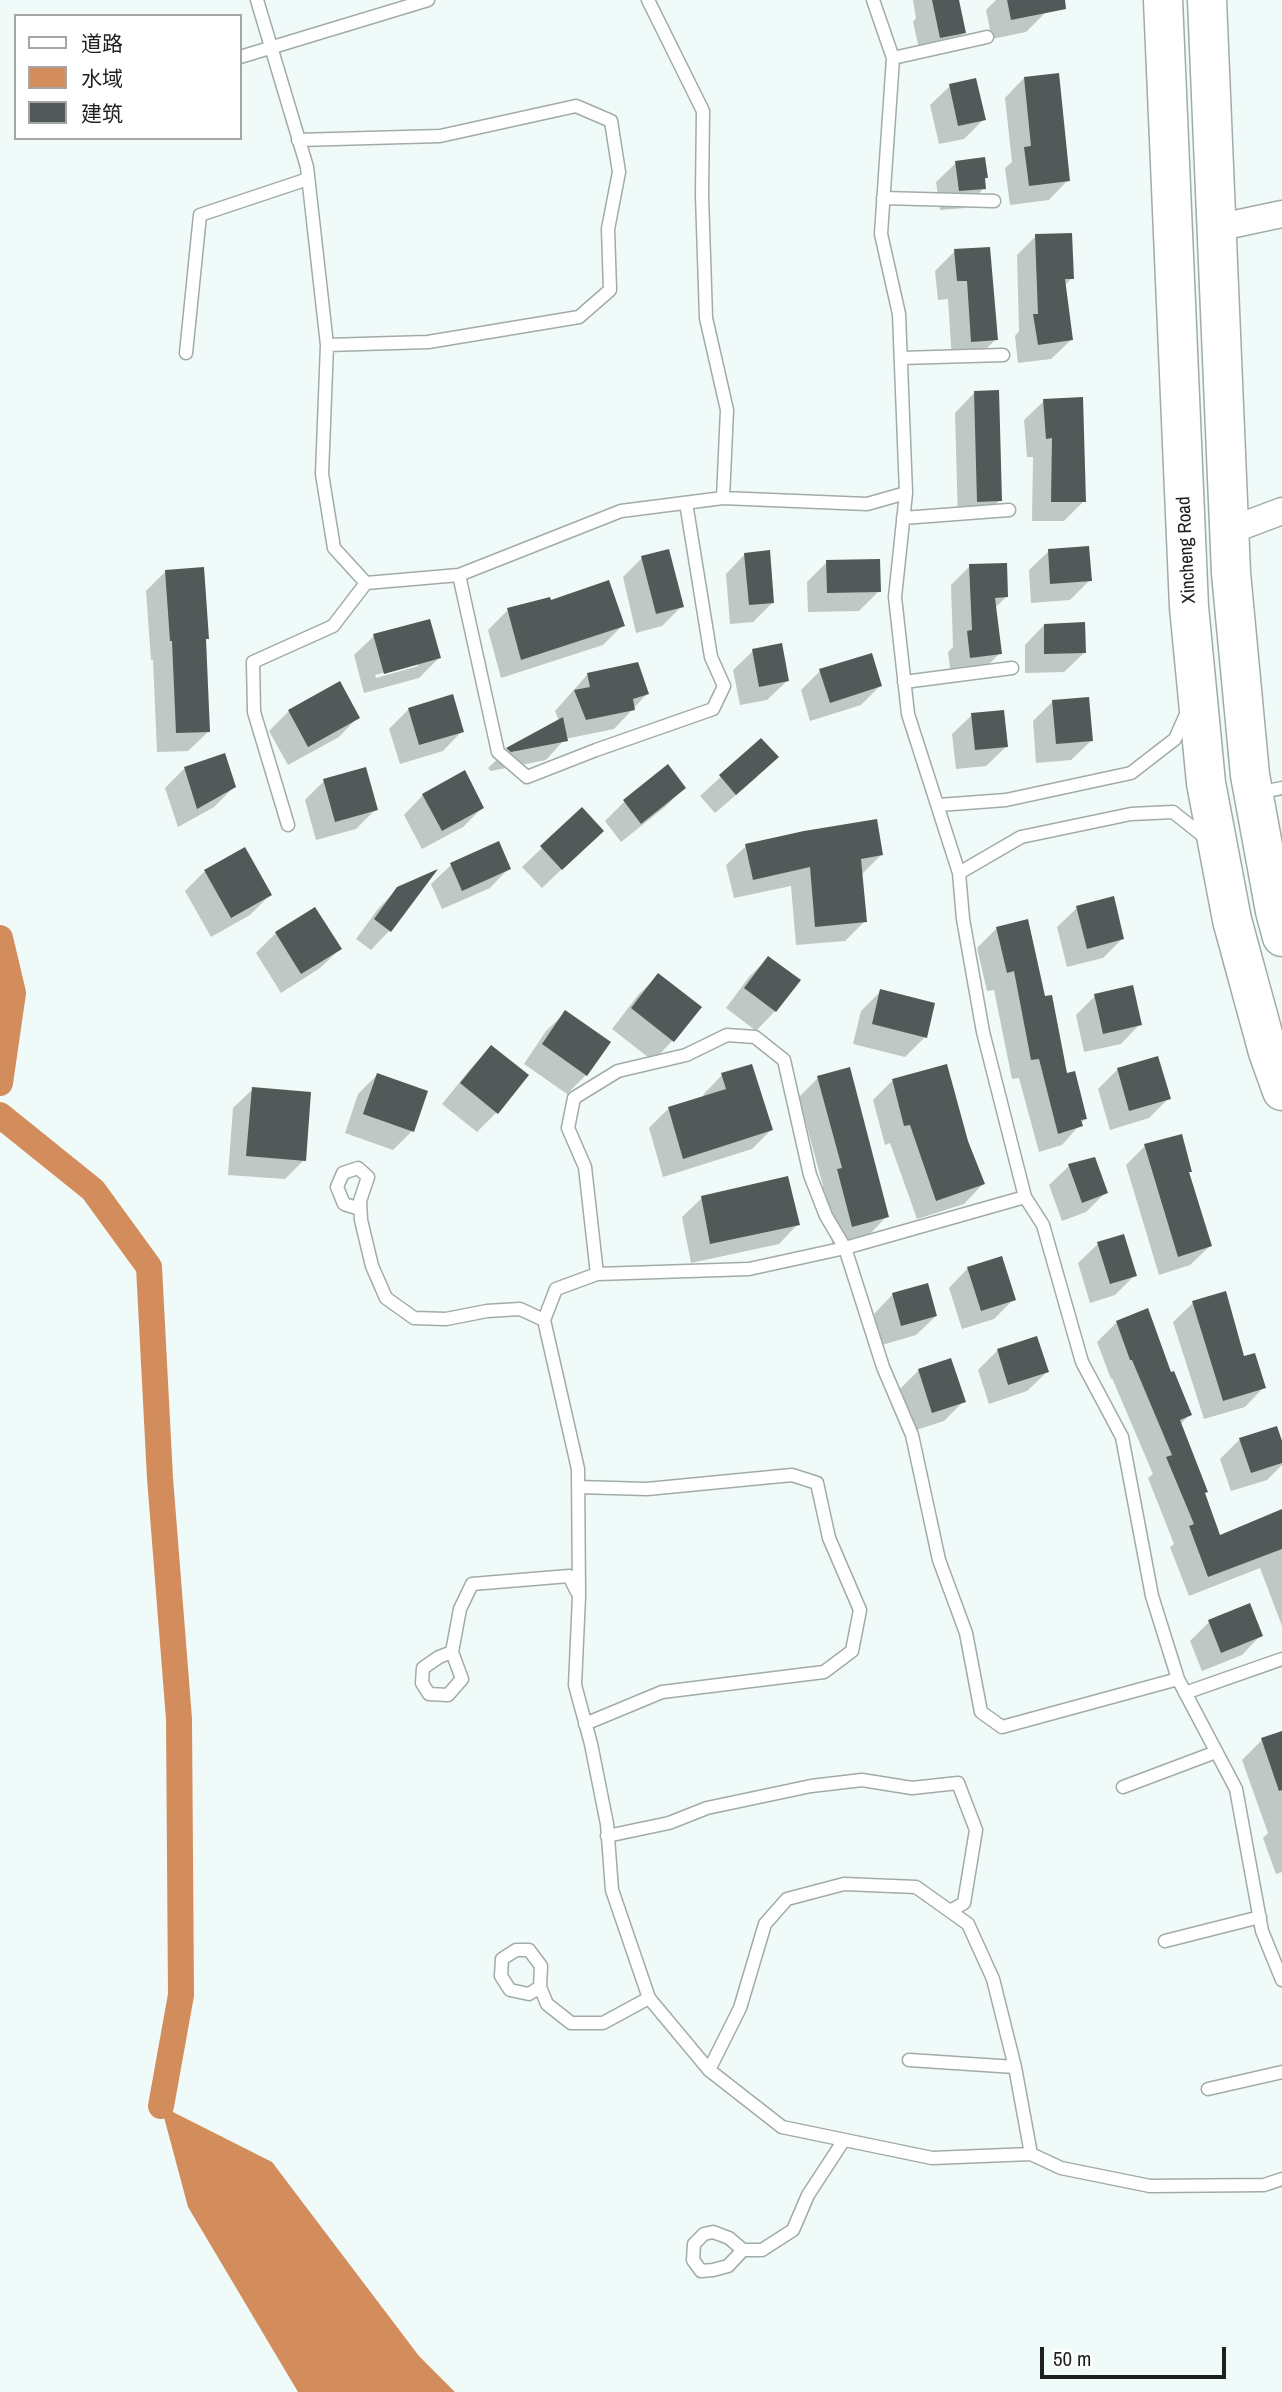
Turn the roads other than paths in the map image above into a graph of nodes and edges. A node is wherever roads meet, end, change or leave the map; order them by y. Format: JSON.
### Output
{"nodes":[{"id":1,"x":257,"y":0,"type":"edge"},
{"id":2,"x":428,"y":0,"type":"edge"},
{"id":3,"x":648,"y":0,"type":"edge"},
{"id":4,"x":873,"y":0,"type":"edge"},
{"id":5,"x":1163,"y":0,"type":"edge"},
{"id":6,"x":1207,"y":0,"type":"edge"},
{"id":7,"x":987,"y":37,"type":"dead end"},
{"id":8,"x":271,"y":46,"type":"junction"},
{"id":9,"x":242,"y":56,"type":"edge"},
{"id":10,"x":893,"y":58,"type":"junction"},
{"id":11,"x":298,"y":139,"type":"junction"},
{"id":12,"x":308,"y":178,"type":"junction"},
{"id":13,"x":883,"y":198,"type":"junction"},
{"id":14,"x":994,"y":201,"type":"dead end"},
{"id":15,"x":1282,"y":214,"type":"edge"},
{"id":16,"x":1216,"y":228,"type":"junction"},
{"id":17,"x":327,"y":345,"type":"junction"},
{"id":18,"x":186,"y":354,"type":"dead end"},
{"id":19,"x":1003,"y":355,"type":"dead end"},
{"id":20,"x":901,"y":358,"type":"junction"},
{"id":21,"x":906,"y":493,"type":"junction"},
{"id":22,"x":723,"y":498,"type":"junction"},
{"id":23,"x":686,"y":502,"type":"junction"},
{"id":24,"x":1009,"y":510,"type":"dead end"},
{"id":25,"x":1282,"y":511,"type":"edge"},
{"id":26,"x":904,"y":518,"type":"junction"},
{"id":27,"x":1229,"y":531,"type":"junction"},
{"id":28,"x":459,"y":575,"type":"junction"},
{"id":29,"x":366,"y":583,"type":"junction"},
{"id":30,"x":1012,"y":668,"type":"dead end"},
{"id":31,"x":905,"y":682,"type":"junction"},
{"id":32,"x":1197,"y":691,"type":"junction"},
{"id":33,"x":1268,"y":791,"type":"edge"},
{"id":34,"x":939,"y":805,"type":"junction"},
{"id":35,"x":288,"y":825,"type":"dead end"},
{"id":36,"x":1219,"y":848,"type":"junction"},
{"id":37,"x":959,"y":873,"type":"junction"},
{"id":38,"x":1282,"y":937,"type":"edge"},
{"id":39,"x":1282,"y":1091,"type":"edge"},
{"id":40,"x":1025,"y":1197,"type":"junction"},
{"id":41,"x":360,"y":1209,"type":"dead end"},
{"id":42,"x":845,"y":1248,"type":"junction"},
{"id":43,"x":597,"y":1274,"type":"junction"},
{"id":44,"x":544,"y":1320,"type":"junction"},
{"id":45,"x":578,"y":1487,"type":"junction"},
{"id":46,"x":579,"y":1596,"type":"junction"},
{"id":47,"x":452,"y":1652,"type":"dead end"},
{"id":48,"x":1282,"y":1660,"type":"edge"},
{"id":49,"x":1178,"y":1679,"type":"junction"},
{"id":50,"x":1185,"y":1693,"type":"junction"},
{"id":51,"x":585,"y":1724,"type":"junction"},
{"id":52,"x":1216,"y":1752,"type":"junction"},
{"id":53,"x":1123,"y":1787,"type":"dead end"},
{"id":54,"x":607,"y":1836,"type":"junction"},
{"id":55,"x":950,"y":1911,"type":"junction"},
{"id":56,"x":1260,"y":1917,"type":"junction"},
{"id":57,"x":1165,"y":1941,"type":"dead end"},
{"id":58,"x":1282,"y":1980,"type":"edge"},
{"id":59,"x":540,"y":1987,"type":"dead end"},
{"id":60,"x":649,"y":1998,"type":"junction"},
{"id":61,"x":909,"y":2060,"type":"dead end"},
{"id":62,"x":1015,"y":2067,"type":"junction"},
{"id":63,"x":709,"y":2070,"type":"junction"},
{"id":64,"x":1282,"y":2072,"type":"edge"},
{"id":65,"x":1208,"y":2088,"type":"dead end"},
{"id":66,"x":844,"y":2140,"type":"junction"},
{"id":67,"x":1031,"y":2154,"type":"junction"},
{"id":68,"x":1282,"y":2179,"type":"edge"},
{"id":69,"x":743,"y":2250,"type":"dead end"}],
"edges":[{"from":1,"to":8,"type":"lane"},
{"from":2,"to":8,"type":"lane"},
{"from":3,"to":22,"type":"lane"},
{"from":4,"to":10,"type":"lane"},
{"from":5,"to":32,"type":"main road","name":"Xincheng Road"},
{"from":6,"to":16,"type":"main road"},
{"from":7,"to":10,"type":"lane"},
{"from":8,"to":9,"type":"lane"},
{"from":8,"to":11,"type":"lane"},
{"from":10,"to":13,"type":"lane"},
{"from":11,"to":12,"type":"lane"},
{"from":11,"to":17,"type":"lane"},
{"from":12,"to":17,"type":"lane"},
{"from":12,"to":18,"type":"lane"},
{"from":13,"to":14,"type":"lane"},
{"from":13,"to":20,"type":"lane"},
{"from":15,"to":16,"type":"street"},
{"from":16,"to":27,"type":"main road"},
{"from":17,"to":29,"type":"lane"},
{"from":19,"to":20,"type":"lane"},
{"from":20,"to":21,"type":"lane"},
{"from":21,"to":22,"type":"lane"},
{"from":21,"to":26,"type":"lane"},
{"from":22,"to":23,"type":"lane"},
{"from":23,"to":28,"type":"lane"},
{"from":23,"to":28,"type":"lane"},
{"from":24,"to":26,"type":"lane"},
{"from":25,"to":27,"type":"street"},
{"from":26,"to":31,"type":"lane"},
{"from":27,"to":33,"type":"main road"},
{"from":28,"to":29,"type":"lane"},
{"from":29,"to":35,"type":"lane"},
{"from":30,"to":31,"type":"lane"},
{"from":31,"to":34,"type":"lane"},
{"from":32,"to":34,"type":"lane"},
{"from":32,"to":36,"type":"main road","name":"Xincheng Road"},
{"from":33,"to":38,"type":"main road"},
{"from":34,"to":37,"type":"lane"},
{"from":36,"to":37,"type":"lane"},
{"from":36,"to":39,"type":"main road","name":"Xincheng Road"},
{"from":37,"to":40,"type":"lane"},
{"from":40,"to":42,"type":"lane"},
{"from":40,"to":49,"type":"lane"},
{"from":41,"to":44,"type":"lane"},
{"from":42,"to":43,"type":"lane"},
{"from":42,"to":43,"type":"lane"},
{"from":42,"to":49,"type":"lane"},
{"from":43,"to":44,"type":"lane"},
{"from":44,"to":45,"type":"lane"},
{"from":45,"to":46,"type":"lane"},
{"from":45,"to":51,"type":"lane"},
{"from":46,"to":47,"type":"lane"},
{"from":46,"to":51,"type":"lane"},
{"from":48,"to":50,"type":"lane"},
{"from":49,"to":50,"type":"lane"},
{"from":50,"to":52,"type":"lane"},
{"from":51,"to":54,"type":"lane"},
{"from":52,"to":53,"type":"lane"},
{"from":52,"to":56,"type":"lane"},
{"from":54,"to":55,"type":"lane"},
{"from":54,"to":60,"type":"lane"},
{"from":55,"to":62,"type":"lane"},
{"from":55,"to":63,"type":"lane"},
{"from":56,"to":57,"type":"lane"},
{"from":56,"to":58,"type":"lane"},
{"from":59,"to":60,"type":"lane"},
{"from":60,"to":63,"type":"lane"},
{"from":61,"to":62,"type":"lane"},
{"from":62,"to":67,"type":"lane"},
{"from":63,"to":66,"type":"lane"},
{"from":64,"to":65,"type":"lane"},
{"from":66,"to":67,"type":"lane"},
{"from":66,"to":69,"type":"lane"},
{"from":67,"to":68,"type":"lane"}]}
